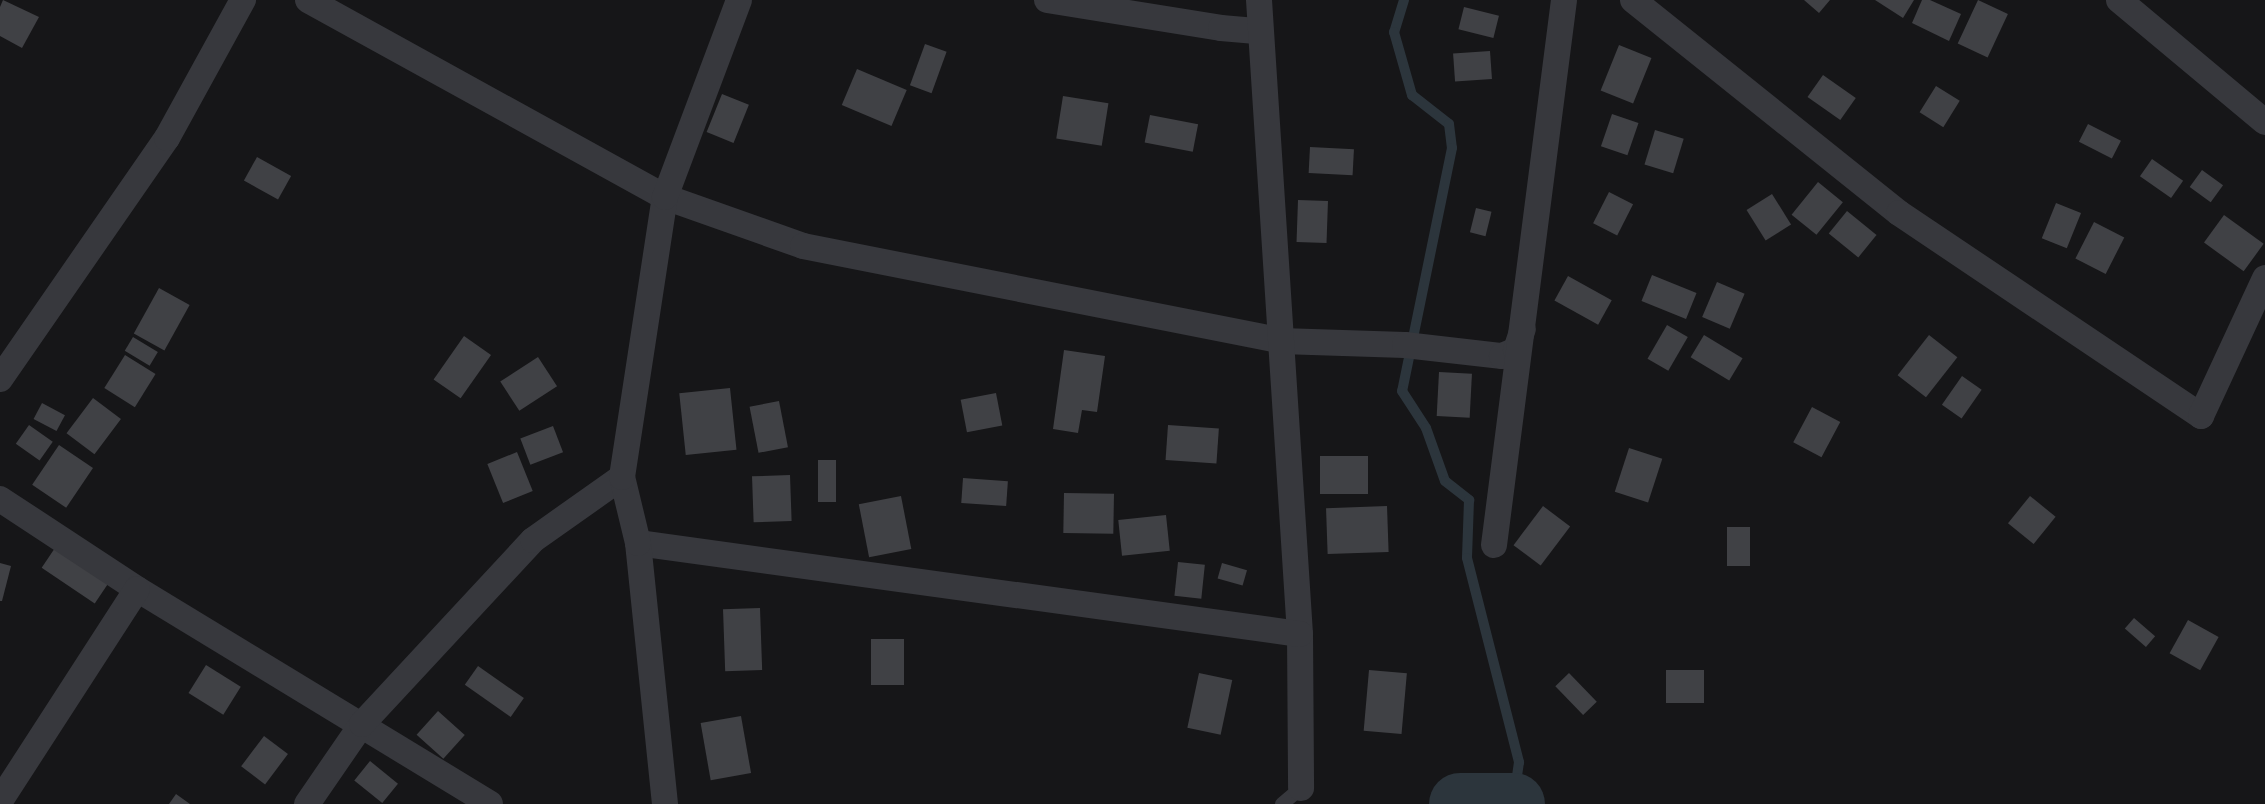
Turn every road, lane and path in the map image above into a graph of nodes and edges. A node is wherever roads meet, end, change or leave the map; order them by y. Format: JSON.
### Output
{"nodes":[{"id":1,"x":243,"y":0,"type":"edge"},
{"id":2,"x":308,"y":0,"type":"edge"},
{"id":3,"x":739,"y":0,"type":"edge"},
{"id":4,"x":1047,"y":0,"type":"edge"},
{"id":5,"x":1259,"y":0,"type":"edge"},
{"id":6,"x":1564,"y":0,"type":"edge"},
{"id":7,"x":1633,"y":0,"type":"edge"},
{"id":8,"x":2119,"y":0,"type":"edge"},
{"id":9,"x":1260,"y":30,"type":"junction"},
{"id":10,"x":2265,"y":122,"type":"edge"},
{"id":11,"x":665,"y":197,"type":"junction"},
{"id":12,"x":2265,"y":278,"type":"edge"},
{"id":13,"x":1523,"y":329,"type":"junction"},
{"id":14,"x":1281,"y":341,"type":"junction"},
{"id":15,"x":0,"y":379,"type":"edge"},
{"id":16,"x":622,"y":477,"type":"junction"},
{"id":17,"x":0,"y":499,"type":"edge"},
{"id":18,"x":638,"y":543,"type":"junction"},
{"id":19,"x":1494,"y":545,"type":"dead end"},
{"id":20,"x":137,"y":589,"type":"junction"},
{"id":21,"x":1300,"y":634,"type":"junction"},
{"id":22,"x":362,"y":724,"type":"junction"},
{"id":23,"x":1291,"y":796,"type":"edge"},
{"id":24,"x":0,"y":801,"type":"edge"},
{"id":25,"x":307,"y":804,"type":"edge"},
{"id":26,"x":490,"y":804,"type":"edge"},
{"id":27,"x":665,"y":804,"type":"edge"}],
"edges":[{"from":1,"to":15,"type":"street"},
{"from":2,"to":11,"type":"street"},
{"from":3,"to":11,"type":"street"},
{"from":4,"to":9,"type":"street"},
{"from":5,"to":9,"type":"street"},
{"from":6,"to":13,"type":"street"},
{"from":7,"to":12,"type":"street"},
{"from":8,"to":10,"type":"street"},
{"from":9,"to":14,"type":"street"},
{"from":11,"to":14,"type":"street"},
{"from":11,"to":16,"type":"street"},
{"from":13,"to":14,"type":"street"},
{"from":13,"to":19,"type":"street"},
{"from":14,"to":21,"type":"street"},
{"from":16,"to":18,"type":"street"},
{"from":16,"to":22,"type":"street"},
{"from":17,"to":20,"type":"street"},
{"from":18,"to":21,"type":"street"},
{"from":18,"to":27,"type":"street"},
{"from":20,"to":22,"type":"street"},
{"from":20,"to":24,"type":"street"},
{"from":21,"to":23,"type":"street"},
{"from":22,"to":25,"type":"street"},
{"from":22,"to":26,"type":"street"}]}
